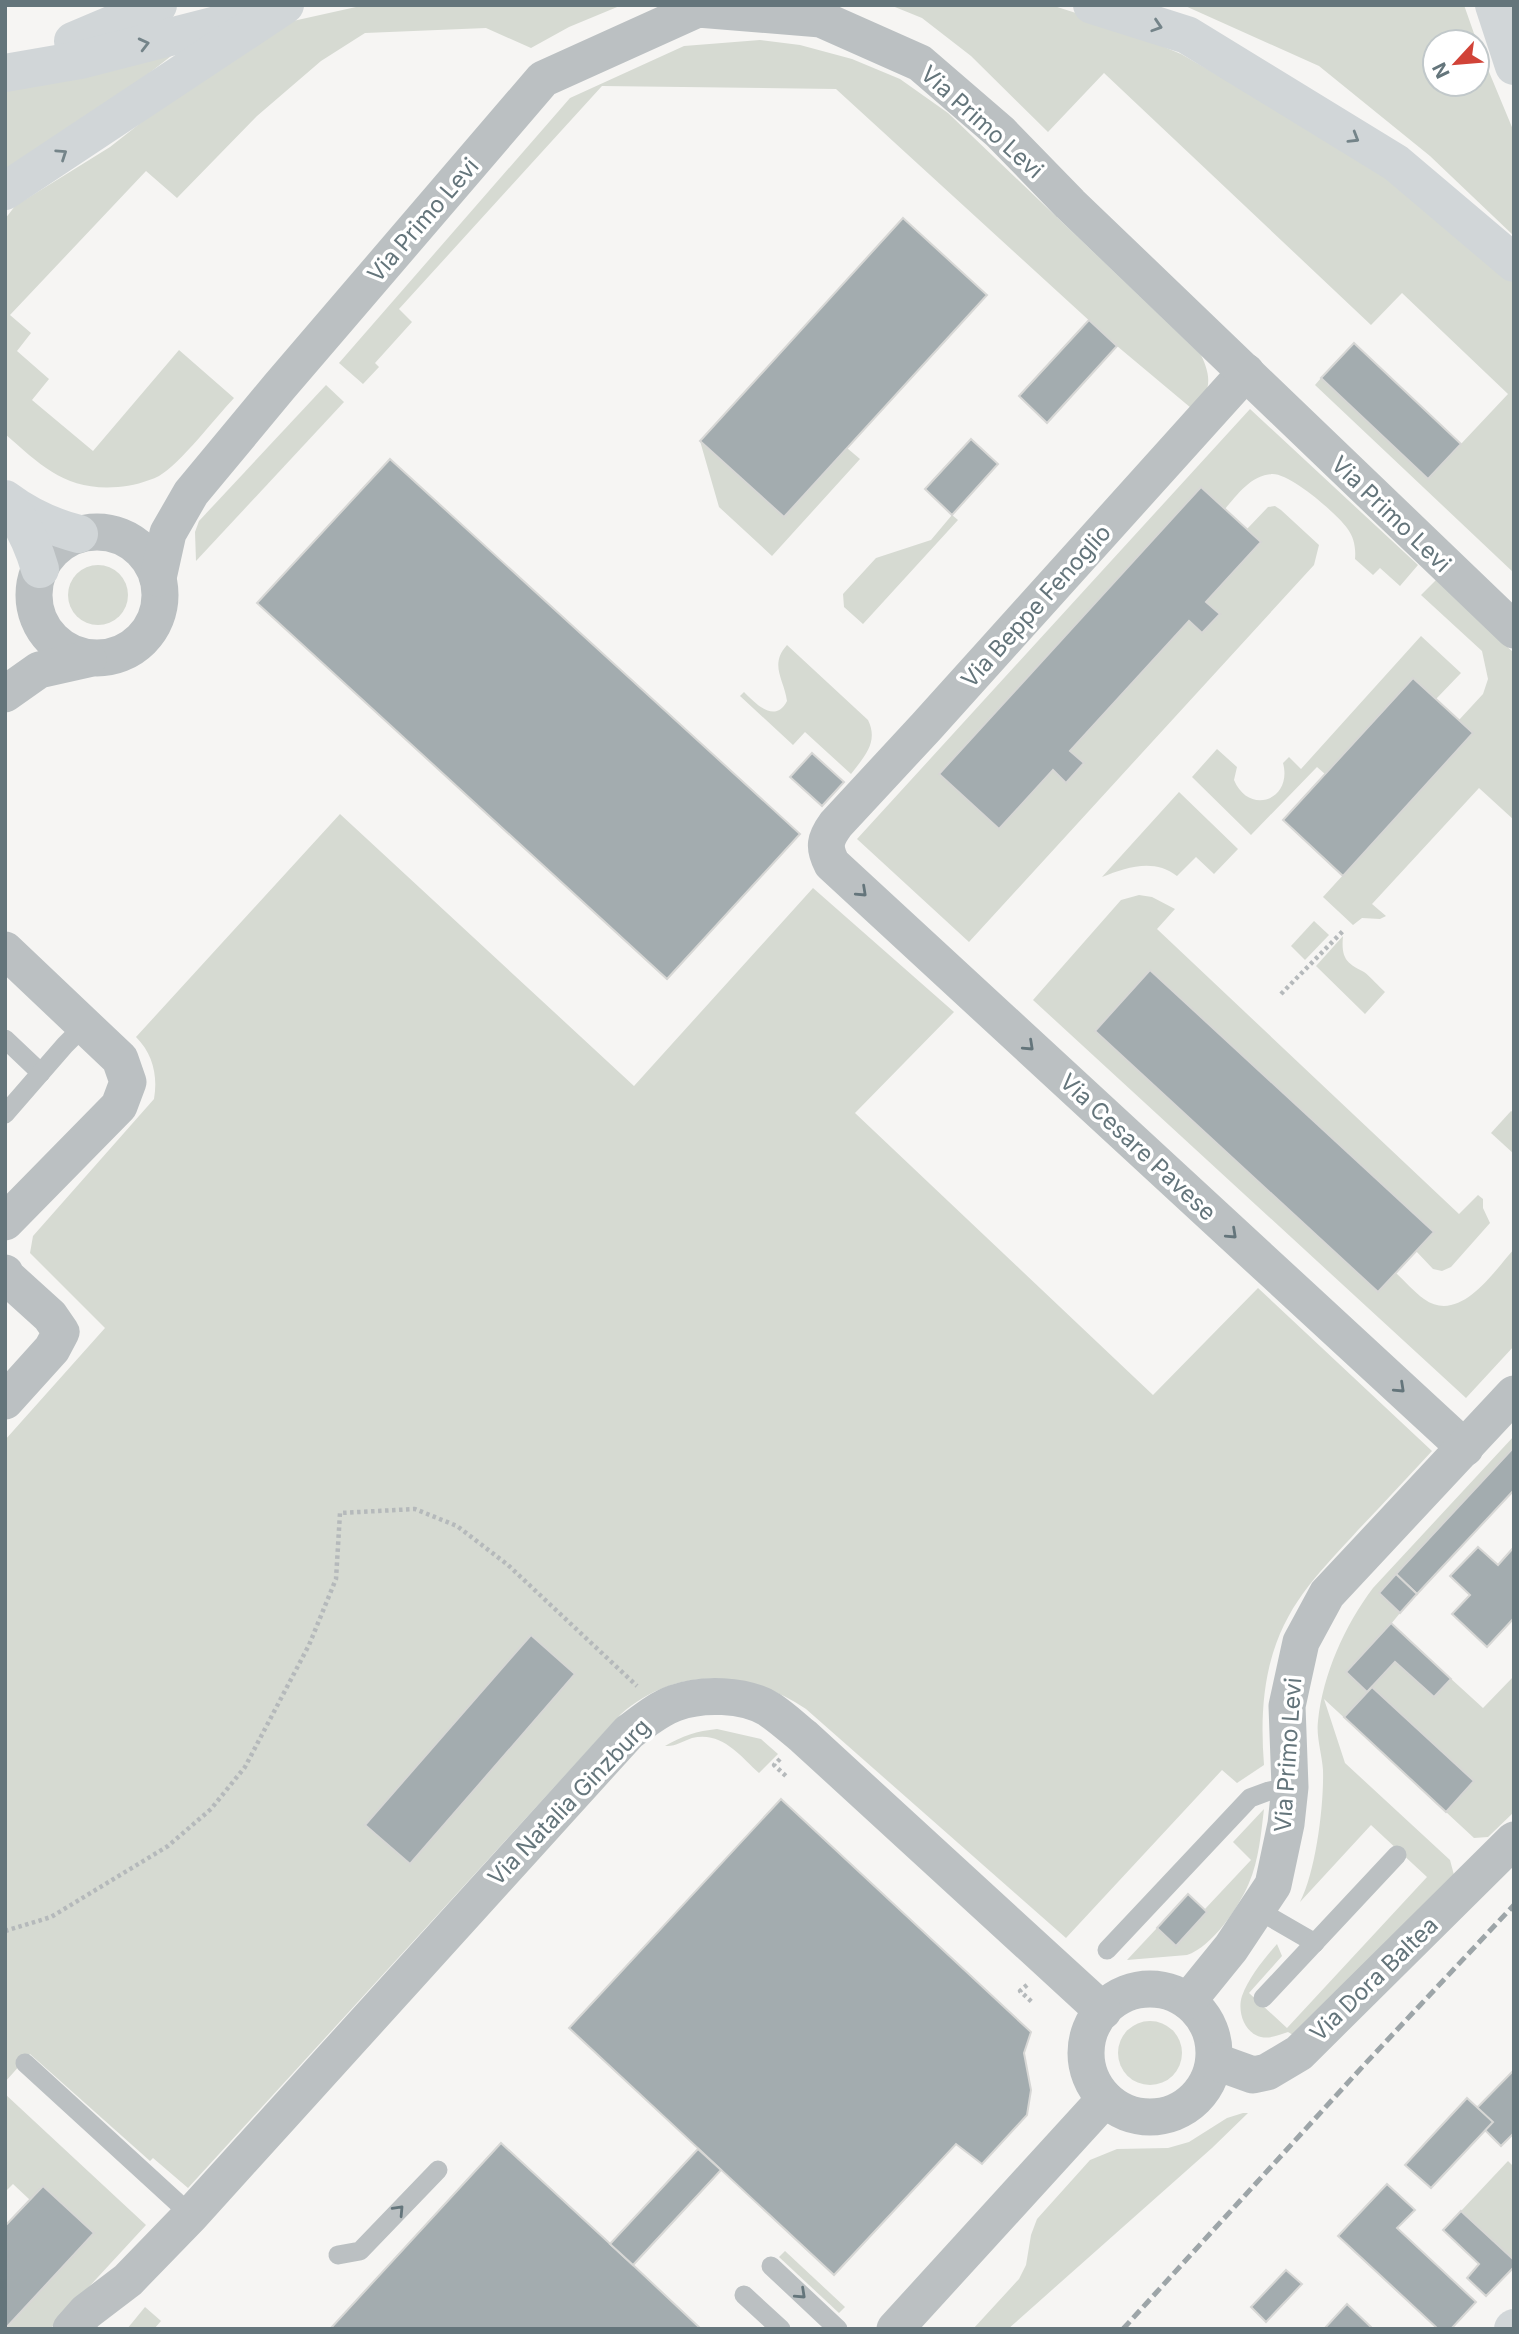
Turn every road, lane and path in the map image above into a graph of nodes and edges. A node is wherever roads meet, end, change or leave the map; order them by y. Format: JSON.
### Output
{"nodes":[{"id":1,"x":285,"y":5,"type":"edge"},
{"id":2,"x":293,"y":5,"type":"edge"},
{"id":3,"x":1092,"y":5,"type":"edge"},
{"id":4,"x":1494,"y":5,"type":"edge"},
{"id":5,"x":152,"y":7,"type":"edge"},
{"id":6,"x":5,"y":63,"type":"edge"},
{"id":7,"x":1514,"y":66,"type":"edge"},
{"id":8,"x":5,"y":73,"type":"edge"},
{"id":9,"x":5,"y":191,"type":"edge"},
{"id":10,"x":1514,"y":263,"type":"edge"},
{"id":11,"x":1246,"y":372,"type":"junction"},
{"id":12,"x":191,"y":493,"type":"junction"},
{"id":13,"x":5,"y":500,"type":"edge"},
{"id":14,"x":96,"y":534,"type":"junction"},
{"id":15,"x":158,"y":578,"type":"junction"},
{"id":16,"x":37,"y":587,"type":"junction"},
{"id":17,"x":1514,"y":630,"type":"edge"},
{"id":18,"x":88,"y":659,"type":"junction"},
{"id":19,"x":5,"y":688,"type":"edge"},
{"id":20,"x":5,"y":694,"type":"edge"},
{"id":21,"x":826,"y":838,"type":"joint"},
{"id":22,"x":1343,"y":931,"type":"dead end"},
{"id":23,"x":5,"y":950,"type":"edge"},
{"id":24,"x":1281,"y":994,"type":"dead end"},
{"id":25,"x":84,"y":1026,"type":"junction"},
{"id":26,"x":5,"y":1040,"type":"edge"},
{"id":27,"x":41,"y":1073,"type":"junction"},
{"id":28,"x":5,"y":1114,"type":"edge"},
{"id":29,"x":5,"y":1222,"type":"edge"},
{"id":30,"x":5,"y":1273,"type":"edge"},
{"id":31,"x":1514,"y":1394,"type":"edge"},
{"id":32,"x":5,"y":1401,"type":"edge"},
{"id":33,"x":1465,"y":1448,"type":"junction"},
{"id":34,"x":653,"y":1714,"type":"junction"},
{"id":35,"x":1290,"y":1787,"type":"junction"},
{"id":36,"x":1514,"y":1840,"type":"edge"},
{"id":37,"x":1397,"y":1854,"type":"dead end"},
{"id":38,"x":1258,"y":1910,"type":"junction"},
{"id":39,"x":5,"y":1931,"type":"edge"},
{"id":40,"x":1315,"y":1943,"type":"junction"},
{"id":41,"x":1107,"y":1950,"type":"dead end"},
{"id":42,"x":1263,"y":1998,"type":"dead end"},
{"id":43,"x":1188,"y":2001,"type":"junction"},
{"id":44,"x":1102,"y":2011,"type":"junction"},
{"id":45,"x":1214,"y":2061,"type":"junction"},
{"id":46,"x":26,"y":2063,"type":"dead end"},
{"id":47,"x":1105,"y":2099,"type":"junction"},
{"id":48,"x":438,"y":2170,"type":"dead end"},
{"id":49,"x":191,"y":2215,"type":"junction"},
{"id":50,"x":338,"y":2255,"type":"dead end"},
{"id":51,"x":771,"y":2266,"type":"dead end"},
{"id":52,"x":128,"y":2280,"type":"junction"},
{"id":53,"x":744,"y":2295,"type":"dead end"},
{"id":54,"x":71,"y":2329,"type":"edge"},
{"id":55,"x":105,"y":2329,"type":"edge"},
{"id":56,"x":780,"y":2329,"type":"edge"},
{"id":57,"x":838,"y":2329,"type":"edge"},
{"id":58,"x":895,"y":2329,"type":"edge"}],
"edges":[{"from":9,"to":1,"type":"main road","one_way":true},
{"from":8,"to":2,"type":"main road","one_way":true},
{"from":3,"to":10,"type":"main road","one_way":true},
{"from":4,"to":7,"type":"main road"},
{"from":5,"to":6,"type":"main road"},
{"from":11,"to":12,"type":"street","name":"Via Primo Levi"},
{"from":11,"to":17,"type":"street","name":"Via Primo Levi"},
{"from":11,"to":21,"type":"street","name":"Via Beppe Fenoglio"},
{"from":12,"to":14,"type":"street","name":"Via Primo Levi"},
{"from":12,"to":15,"type":"street","name":"Via Primo Levi"},
{"from":13,"to":14,"type":"main road"},
{"from":13,"to":16,"type":"main road"},
{"from":14,"to":15,"type":"street"},
{"from":14,"to":16,"type":"street"},
{"from":15,"to":18,"type":"street"},
{"from":16,"to":18,"type":"street"},
{"from":16,"to":19,"type":"street"},
{"from":18,"to":20,"type":"street"},
{"from":21,"to":33,"type":"street","name":"Via Cesare Pavese","one_way":true},
{"from":22,"to":24,"type":"path"},
{"from":23,"to":25,"type":"street"},
{"from":25,"to":27,"type":"lane"},
{"from":25,"to":29,"type":"street"},
{"from":26,"to":27,"type":"lane"},
{"from":27,"to":28,"type":"lane"},
{"from":30,"to":32,"type":"street"},
{"from":31,"to":33,"type":"street","name":"Via Primo Levi"},
{"from":33,"to":35,"type":"street","name":"Via Primo Levi"},
{"from":34,"to":39,"type":"path"},
{"from":34,"to":44,"type":"street","name":"Via Natalia Ginzburg"},
{"from":34,"to":49,"type":"street","name":"Via Natalia Ginzburg"},
{"from":35,"to":38,"type":"street","name":"Via Primo Levi"},
{"from":35,"to":41,"type":"lane"},
{"from":36,"to":45,"type":"street","name":"Via Dora Baltea"},
{"from":37,"to":40,"type":"lane"},
{"from":38,"to":40,"type":"lane"},
{"from":38,"to":43,"type":"street","name":"Via Primo Levi"},
{"from":40,"to":42,"type":"lane"},
{"from":43,"to":44,"type":"street"},
{"from":43,"to":45,"type":"street"},
{"from":44,"to":47,"type":"street"},
{"from":45,"to":47,"type":"street"},
{"from":46,"to":49,"type":"lane"},
{"from":47,"to":58,"type":"street"},
{"from":50,"to":48,"type":"lane","one_way":true},
{"from":49,"to":52,"type":"street","name":"Via Natalia Ginzburg"},
{"from":51,"to":57,"type":"lane","one_way":true},
{"from":52,"to":54,"type":"street","name":"Via Natalia Ginzburg"},
{"from":52,"to":55,"type":"street","name":"Via Natalia Ginzburg"},
{"from":53,"to":56,"type":"lane"}]}
